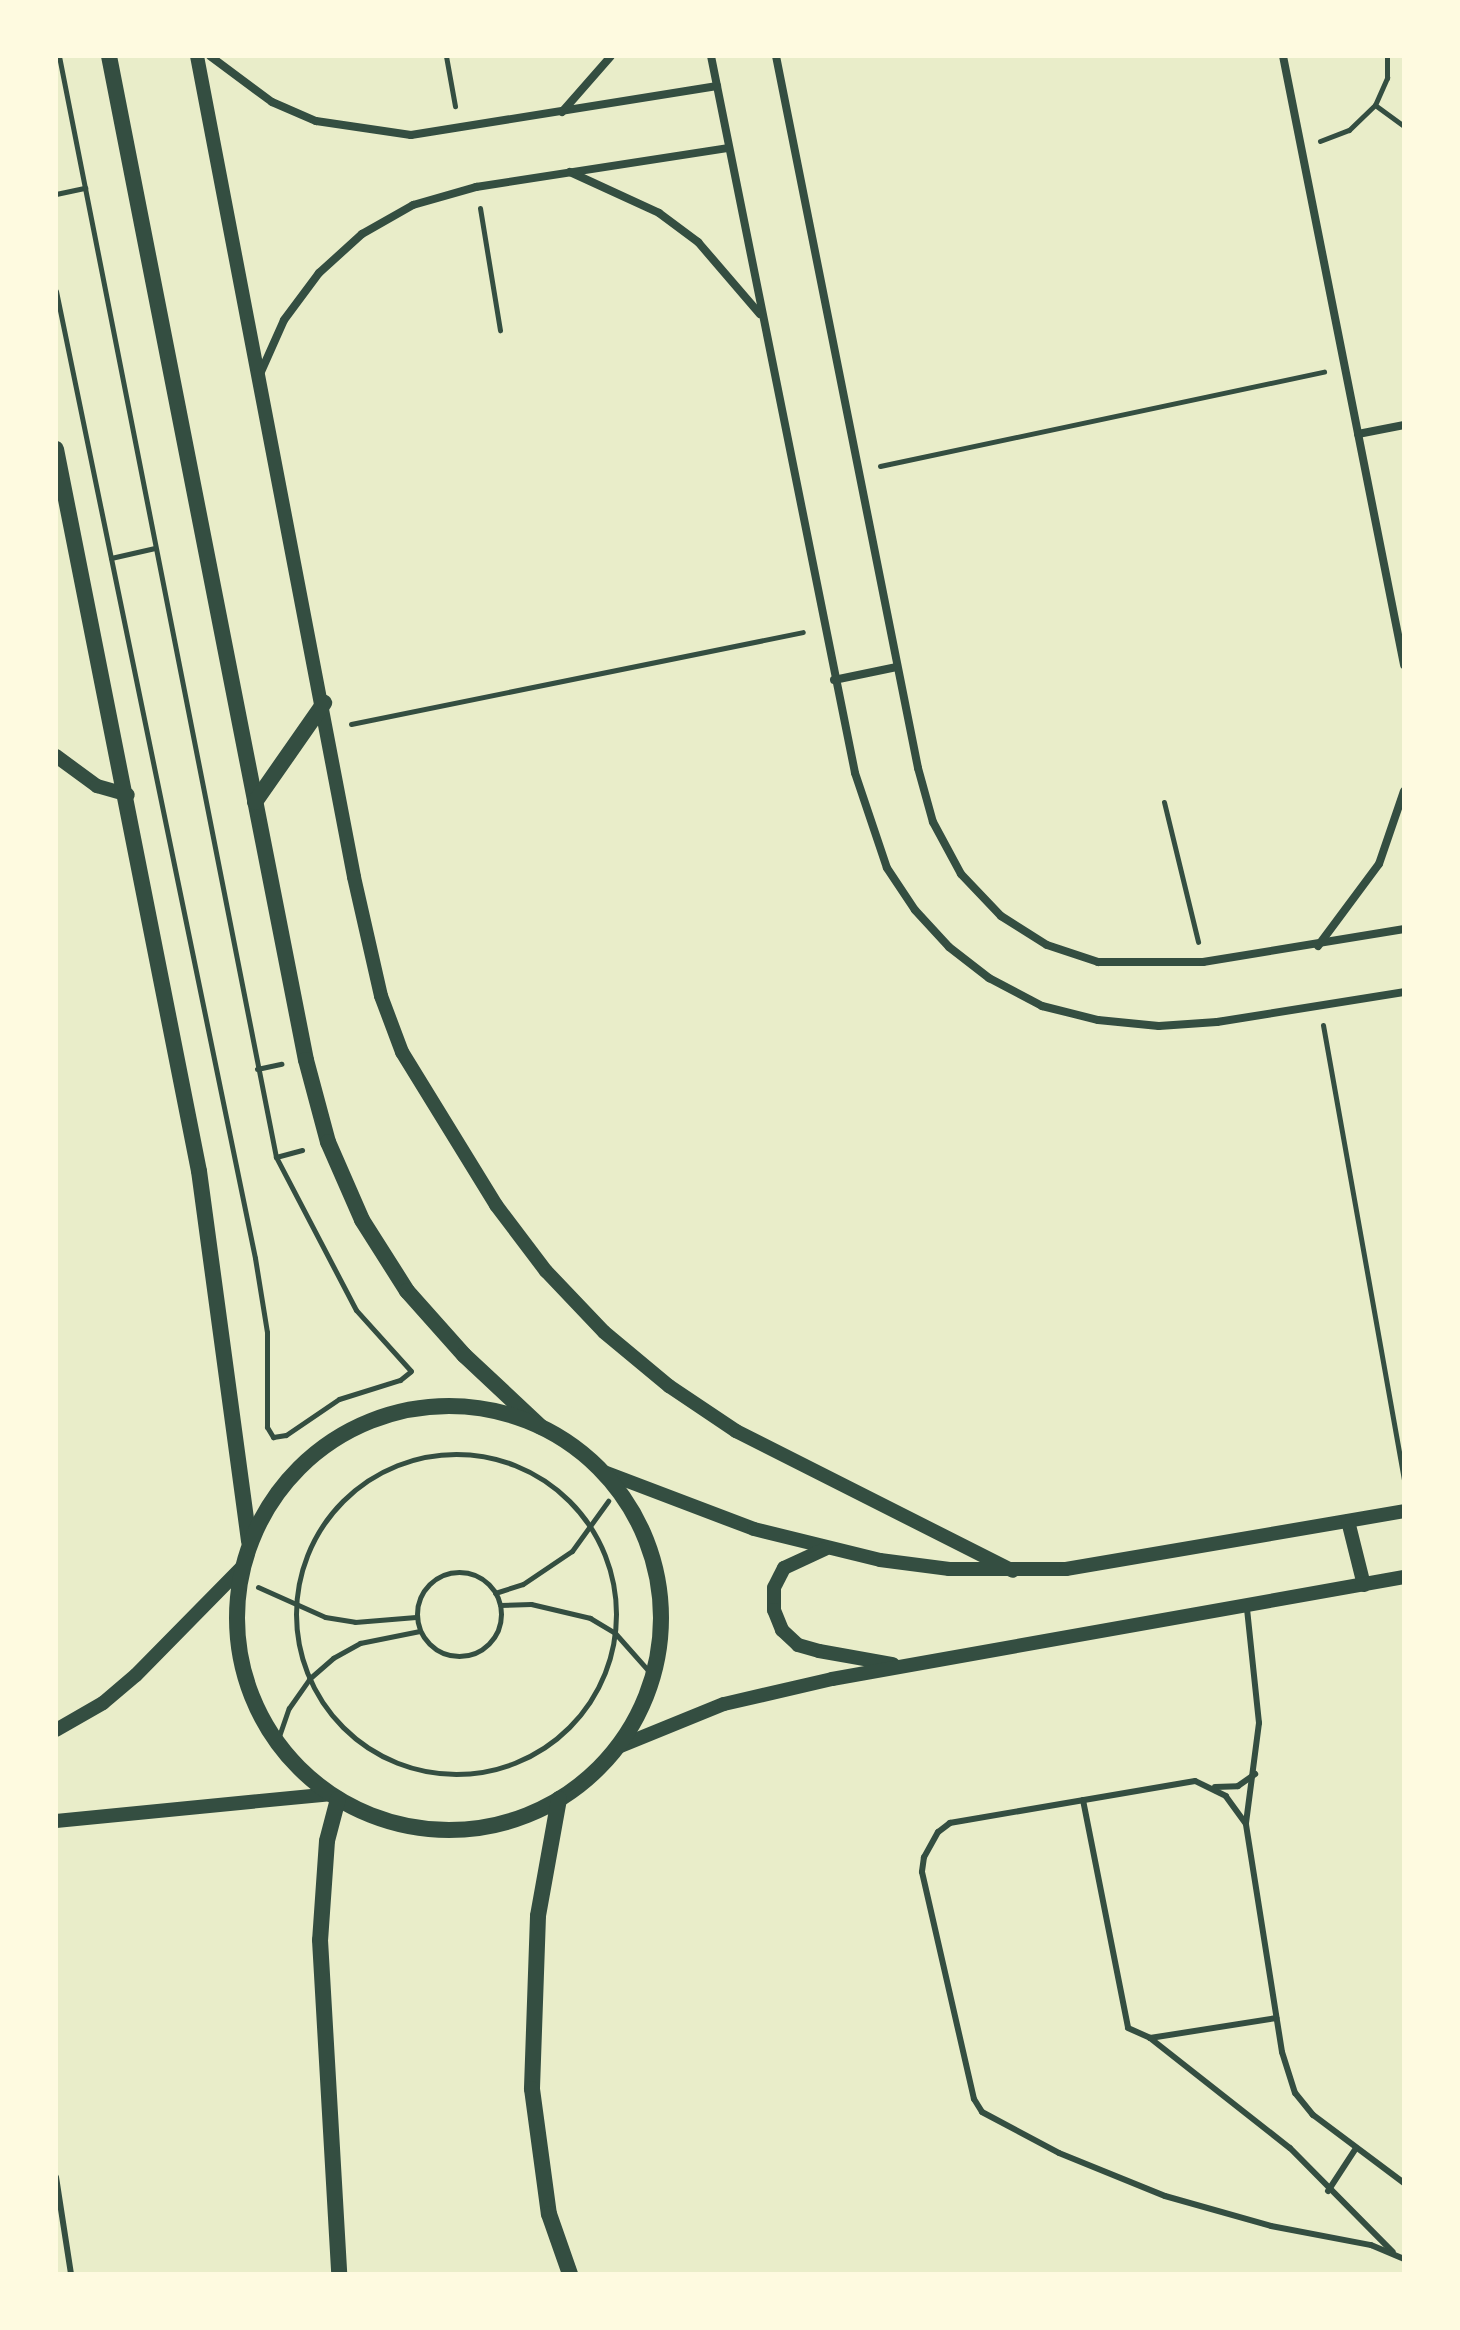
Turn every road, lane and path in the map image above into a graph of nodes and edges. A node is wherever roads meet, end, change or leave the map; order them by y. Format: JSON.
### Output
{"nodes":[{"id":1,"x":59,"y":56,"type":"edge"},
{"id":2,"x":109,"y":56,"type":"edge"},
{"id":3,"x":197,"y":56,"type":"edge"},
{"id":4,"x":210,"y":56,"type":"edge"},
{"id":5,"x":446,"y":56,"type":"edge"},
{"id":6,"x":611,"y":56,"type":"edge"},
{"id":7,"x":711,"y":56,"type":"edge"},
{"id":8,"x":776,"y":56,"type":"edge"},
{"id":9,"x":1283,"y":56,"type":"edge"},
{"id":10,"x":1387,"y":56,"type":"edge"},
{"id":11,"x":717,"y":86,"type":"junction"},
{"id":12,"x":1375,"y":105,"type":"junction"},
{"id":13,"x":561,"y":113,"type":"junction"},
{"id":14,"x":1404,"y":126,"type":"edge"},
{"id":15,"x":459,"y":130,"type":"junction"},
{"id":16,"x":729,"y":148,"type":"junction"},
{"id":17,"x":1300,"y":149,"type":"junction"},
{"id":18,"x":569,"y":172,"type":"junction"},
{"id":19,"x":476,"y":187,"type":"junction"},
{"id":20,"x":85,"y":188,"type":"junction"},
{"id":21,"x":56,"y":194,"type":"edge"},
{"id":22,"x":56,"y":291,"type":"edge"},
{"id":23,"x":763,"y":317,"type":"junction"},
{"id":24,"x":500,"y":330,"type":"dead end"},
{"id":25,"x":1345,"y":367,"type":"junction"},
{"id":26,"x":260,"y":374,"type":"junction"},
{"id":27,"x":1404,"y":425,"type":"edge"},
{"id":28,"x":1358,"y":434,"type":"junction"},
{"id":29,"x":56,"y":449,"type":"edge"},
{"id":30,"x":858,"y":471,"type":"junction"},
{"id":31,"x":155,"y":548,"type":"junction"},
{"id":32,"x":111,"y":558,"type":"junction"},
{"id":33,"x":824,"y":628,"type":"junction"},
{"id":34,"x":1404,"y":665,"type":"edge"},
{"id":35,"x":897,"y":667,"type":"junction"},
{"id":36,"x":834,"y":680,"type":"junction"},
{"id":37,"x":324,"y":703,"type":"junction"},
{"id":38,"x":328,"y":729,"type":"junction"},
{"id":39,"x":56,"y":756,"type":"edge"},
{"id":40,"x":1404,"y":791,"type":"edge"},
{"id":41,"x":128,"y":795,"type":"junction"},
{"id":42,"x":255,"y":802,"type":"junction"},
{"id":43,"x":1164,"y":802,"type":"dead end"},
{"id":44,"x":1404,"y":929,"type":"edge"},
{"id":45,"x":1318,"y":946,"type":"junction"},
{"id":46,"x":1203,"y":962,"type":"junction"},
{"id":47,"x":1404,"y":992,"type":"edge"},
{"id":48,"x":1320,"y":1008,"type":"junction"},
{"id":49,"x":541,"y":1427,"type":"junction"},
{"id":50,"x":609,"y":1479,"type":"junction"},
{"id":51,"x":1404,"y":1482,"type":"edge"},
{"id":52,"x":1404,"y":1511,"type":"edge"},
{"id":53,"x":1348,"y":1521,"type":"junction"},
{"id":54,"x":592,"y":1529,"type":"junction"},
{"id":55,"x":249,"y":1544,"type":"junction"},
{"id":56,"x":825,"y":1549,"type":"junction"},
{"id":57,"x":241,"y":1571,"type":"junction"},
{"id":58,"x":1013,"y":1571,"type":"junction"},
{"id":59,"x":1404,"y":1577,"type":"edge"},
{"id":60,"x":1364,"y":1585,"type":"junction"},
{"id":61,"x":495,"y":1593,"type":"junction"},
{"id":62,"x":500,"y":1605,"type":"junction"},
{"id":63,"x":295,"y":1607,"type":"junction"},
{"id":64,"x":1247,"y":1608,"type":"junction"},
{"id":65,"x":417,"y":1617,"type":"junction"},
{"id":66,"x":420,"y":1631,"type":"junction"},
{"id":67,"x":615,"y":1633,"type":"junction"},
{"id":68,"x":904,"y":1666,"type":"junction"},
{"id":69,"x":653,"y":1676,"type":"junction"},
{"id":70,"x":309,"y":1679,"type":"junction"},
{"id":71,"x":56,"y":1730,"type":"edge"},
{"id":72,"x":277,"y":1742,"type":"junction"},
{"id":73,"x":618,"y":1747,"type":"junction"},
{"id":74,"x":1255,"y":1774,"type":"junction"},
{"id":75,"x":1212,"y":1786,"type":"junction"},
{"id":76,"x":334,"y":1796,"type":"junction"},
{"id":77,"x":559,"y":1799,"type":"junction"},
{"id":78,"x":1083,"y":1800,"type":"junction"},
{"id":79,"x":56,"y":1821,"type":"edge"},
{"id":80,"x":1246,"y":1824,"type":"junction"},
{"id":81,"x":1276,"y":2018,"type":"junction"},
{"id":82,"x":1150,"y":2038,"type":"junction"},
{"id":83,"x":1356,"y":2148,"type":"junction"},
{"id":84,"x":56,"y":2177,"type":"edge"},
{"id":85,"x":1404,"y":2183,"type":"edge"},
{"id":86,"x":1328,"y":2191,"type":"junction"},
{"id":87,"x":1397,"y":2255,"type":"junction"},
{"id":88,"x":1404,"y":2259,"type":"edge"},
{"id":89,"x":71,"y":2274,"type":"edge"},
{"id":90,"x":339,"y":2274,"type":"edge"},
{"id":91,"x":570,"y":2274,"type":"edge"}],
"edges":[{"from":1,"to":20,"type":"path"},
{"from":2,"to":42,"type":"main road"},
{"from":3,"to":26,"type":"street"},
{"from":4,"to":15,"type":"street"},
{"from":5,"to":15,"type":"path"},
{"from":6,"to":13,"type":"street"},
{"from":7,"to":11,"type":"street"},
{"from":8,"to":30,"type":"street"},
{"from":9,"to":17,"type":"street"},
{"from":10,"to":12,"type":"path"},
{"from":11,"to":13,"type":"street"},
{"from":11,"to":16,"type":"street"},
{"from":12,"to":14,"type":"path"},
{"from":12,"to":17,"type":"path"},
{"from":13,"to":15,"type":"street"},
{"from":16,"to":18,"type":"street"},
{"from":16,"to":23,"type":"street"},
{"from":17,"to":25,"type":"street"},
{"from":18,"to":19,"type":"street"},
{"from":18,"to":23,"type":"street"},
{"from":19,"to":24,"type":"path"},
{"from":19,"to":26,"type":"street"},
{"from":20,"to":21,"type":"path"},
{"from":20,"to":31,"type":"path"},
{"from":22,"to":32,"type":"path"},
{"from":23,"to":33,"type":"street"},
{"from":25,"to":28,"type":"street"},
{"from":25,"to":30,"type":"path"},
{"from":26,"to":37,"type":"street"},
{"from":27,"to":28,"type":"street"},
{"from":28,"to":34,"type":"street"},
{"from":29,"to":41,"type":"main road"},
{"from":30,"to":35,"type":"street"},
{"from":31,"to":32,"type":"path"},
{"from":31,"to":32,"type":"path"},
{"from":33,"to":36,"type":"street"},
{"from":33,"to":38,"type":"path"},
{"from":35,"to":36,"type":"street"},
{"from":35,"to":46,"type":"street"},
{"from":36,"to":48,"type":"street"},
{"from":37,"to":38,"type":"street"},
{"from":37,"to":42,"type":"main road"},
{"from":38,"to":58,"type":"street"},
{"from":39,"to":41,"type":"street"},
{"from":40,"to":45,"type":"street"},
{"from":41,"to":55,"type":"main road"},
{"from":42,"to":49,"type":"main road"},
{"from":43,"to":46,"type":"path"},
{"from":44,"to":45,"type":"street"},
{"from":45,"to":46,"type":"street"},
{"from":47,"to":48,"type":"street"},
{"from":48,"to":51,"type":"path"},
{"from":49,"to":50,"type":"main road"},
{"from":49,"to":55,"type":"main road"},
{"from":50,"to":54,"type":"path"},
{"from":50,"to":56,"type":"street"},
{"from":50,"to":69,"type":"main road"},
{"from":52,"to":53,"type":"street"},
{"from":53,"to":58,"type":"street"},
{"from":53,"to":60,"type":"street"},
{"from":54,"to":61,"type":"path"},
{"from":54,"to":63,"type":"path"},
{"from":54,"to":67,"type":"path"},
{"from":55,"to":57,"type":"main road"},
{"from":56,"to":58,"type":"street"},
{"from":56,"to":68,"type":"street"},
{"from":57,"to":63,"type":"path"},
{"from":57,"to":71,"type":"street"},
{"from":57,"to":72,"type":"main road"},
{"from":59,"to":60,"type":"street"},
{"from":60,"to":64,"type":"street"},
{"from":61,"to":62,"type":"path"},
{"from":61,"to":65,"type":"path"},
{"from":62,"to":66,"type":"path"},
{"from":62,"to":67,"type":"path"},
{"from":63,"to":65,"type":"path"},
{"from":63,"to":70,"type":"path"},
{"from":64,"to":68,"type":"street"},
{"from":64,"to":74,"type":"lane"},
{"from":65,"to":66,"type":"path"},
{"from":66,"to":70,"type":"path"},
{"from":67,"to":69,"type":"path"},
{"from":67,"to":70,"type":"path"},
{"from":68,"to":73,"type":"street"},
{"from":69,"to":73,"type":"main road"},
{"from":70,"to":72,"type":"path"},
{"from":72,"to":76,"type":"main road"},
{"from":73,"to":77,"type":"main road"},
{"from":74,"to":75,"type":"lane"},
{"from":74,"to":80,"type":"lane"},
{"from":75,"to":78,"type":"lane"},
{"from":75,"to":80,"type":"lane"},
{"from":76,"to":77,"type":"main road"},
{"from":76,"to":79,"type":"street"},
{"from":76,"to":90,"type":"main road"},
{"from":77,"to":91,"type":"main road"},
{"from":78,"to":82,"type":"lane"},
{"from":78,"to":87,"type":"lane"},
{"from":80,"to":81,"type":"lane"},
{"from":81,"to":82,"type":"lane"},
{"from":81,"to":83,"type":"lane"},
{"from":82,"to":86,"type":"lane"},
{"from":83,"to":85,"type":"lane"},
{"from":83,"to":86,"type":"lane"},
{"from":84,"to":89,"type":"lane"},
{"from":86,"to":87,"type":"lane"},
{"from":87,"to":88,"type":"lane"}]}
